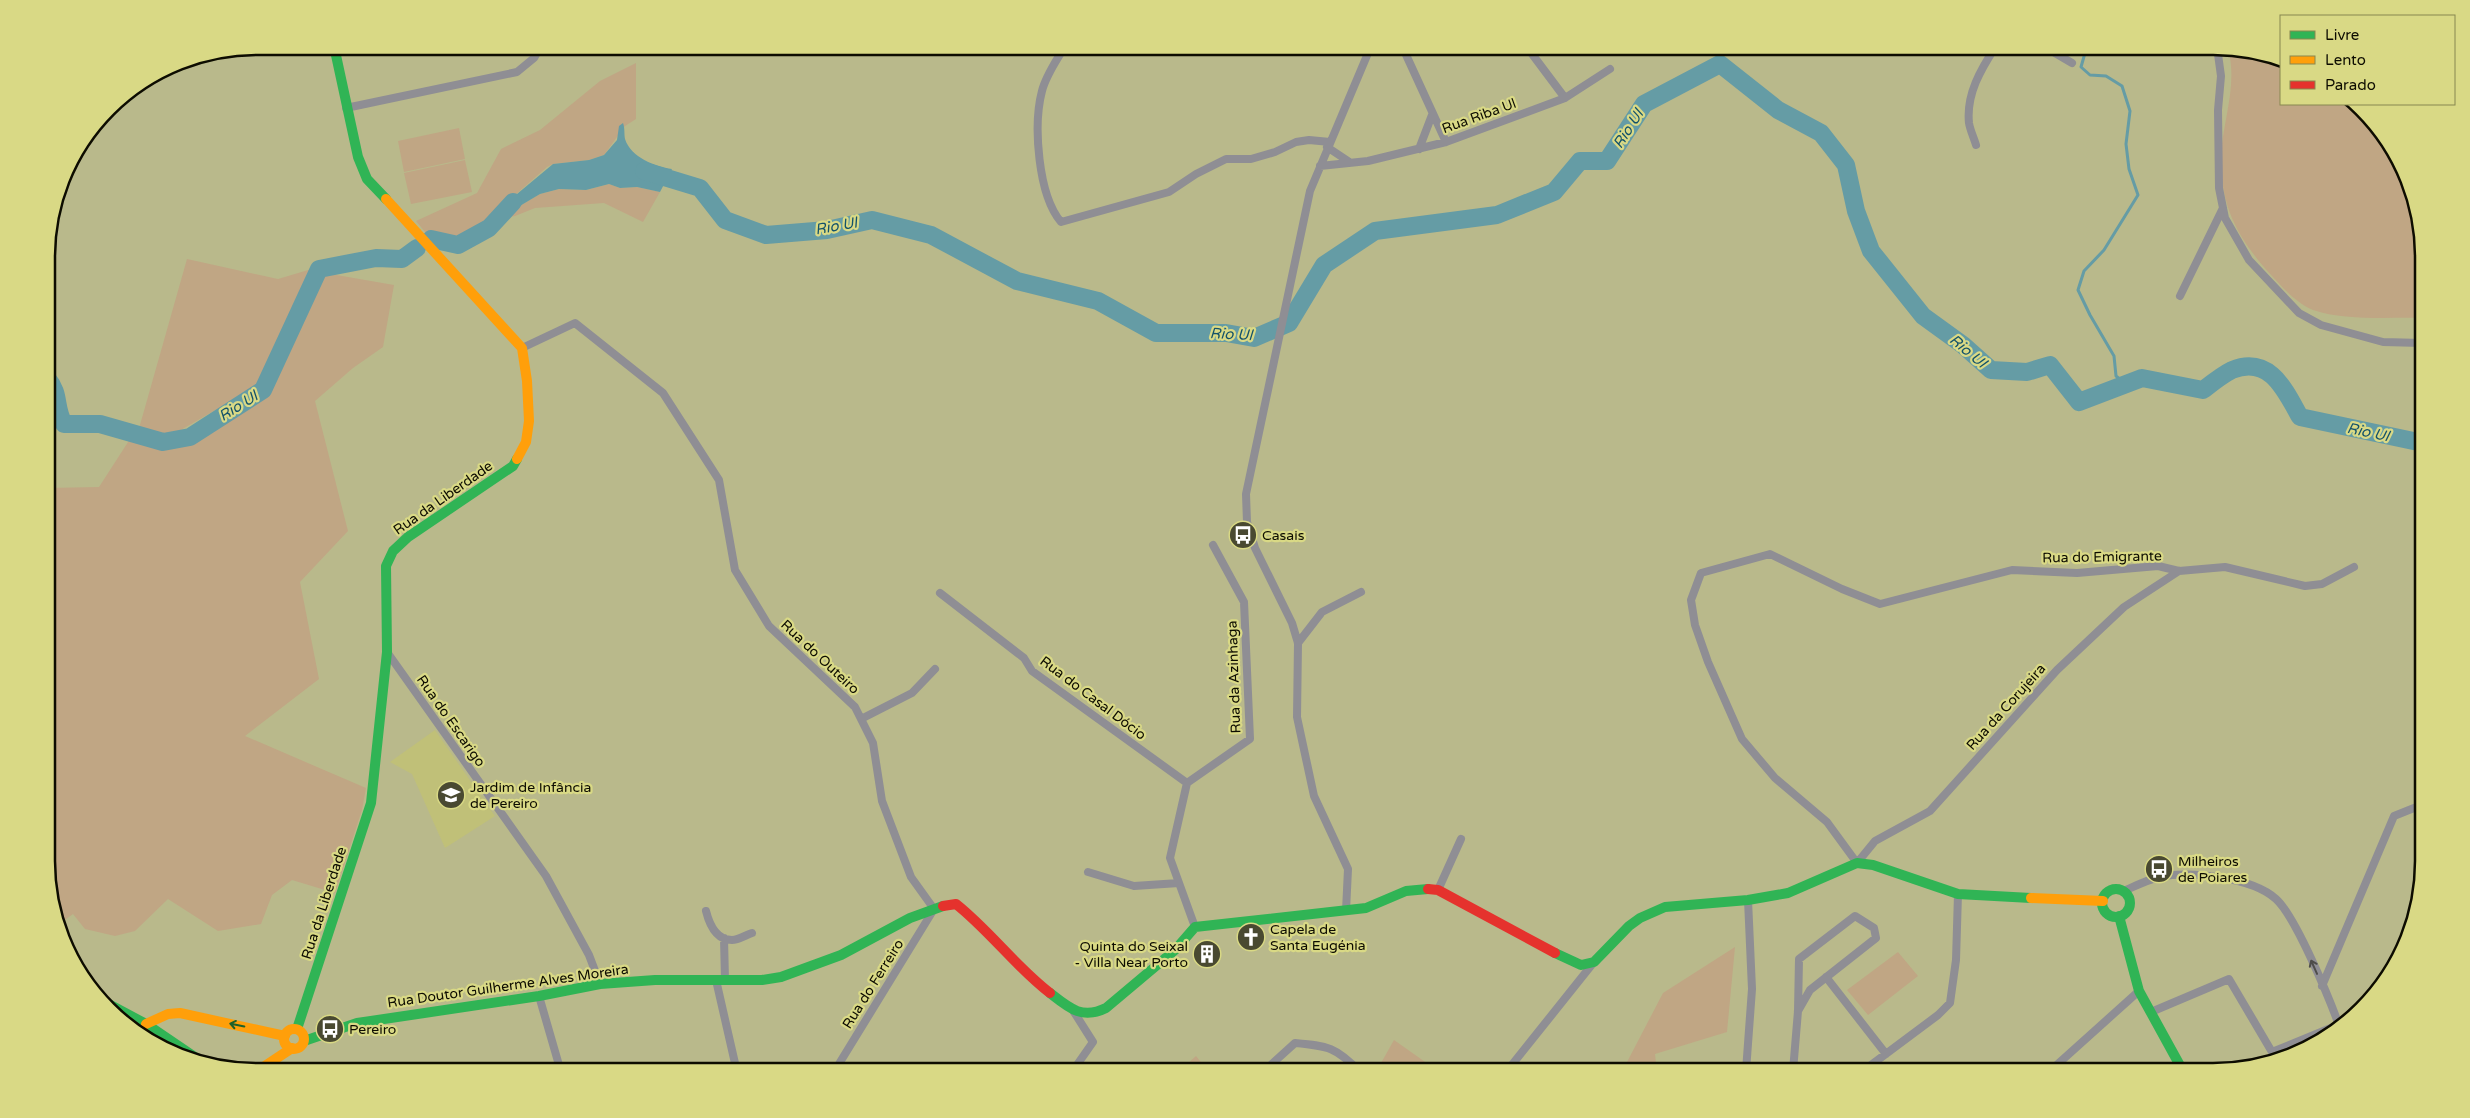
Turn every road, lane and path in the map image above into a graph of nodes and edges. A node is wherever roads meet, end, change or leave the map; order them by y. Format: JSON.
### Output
{"nodes":[{"id":1,"x":336,"y":55,"type":"edge"},
{"id":2,"x":536,"y":55,"type":"edge"},
{"id":3,"x":1060,"y":55,"type":"edge"},
{"id":4,"x":1368,"y":55,"type":"edge"},
{"id":5,"x":1406,"y":55,"type":"edge"},
{"id":6,"x":1533,"y":55,"type":"edge"},
{"id":7,"x":1990,"y":55,"type":"edge"},
{"id":8,"x":2058,"y":55,"type":"edge"},
{"id":9,"x":2218,"y":55,"type":"edge"},
{"id":10,"x":2072,"y":63,"type":"dead end"},
{"id":11,"x":1610,"y":68,"type":"dead end"},
{"id":12,"x":1565,"y":98,"type":"junction"},
{"id":13,"x":346,"y":108,"type":"junction"},
{"id":14,"x":1432,"y":114,"type":"junction"},
{"id":15,"x":1446,"y":142,"type":"junction"},
{"id":16,"x":1328,"y":144,"type":"junction"},
{"id":17,"x":1976,"y":145,"type":"dead end"},
{"id":18,"x":1419,"y":149,"type":"junction"},
{"id":19,"x":1348,"y":161,"type":"junction"},
{"id":20,"x":1320,"y":166,"type":"junction"},
{"id":21,"x":2223,"y":208,"type":"junction"},
{"id":22,"x":2180,"y":296,"type":"dead end"},
{"id":23,"x":2415,"y":343,"type":"edge"},
{"id":24,"x":522,"y":348,"type":"junction"},
{"id":25,"x":1213,"y":546,"type":"dead end"},
{"id":26,"x":2354,"y":567,"type":"dead end"},
{"id":27,"x":2179,"y":571,"type":"junction"},
{"id":28,"x":1362,"y":592,"type":"dead end"},
{"id":29,"x":940,"y":593,"type":"dead end"},
{"id":30,"x":1298,"y":643,"type":"junction"},
{"id":31,"x":387,"y":652,"type":"junction"},
{"id":32,"x":935,"y":669,"type":"dead end"},
{"id":33,"x":861,"y":718,"type":"junction"},
{"id":34,"x":1187,"y":783,"type":"junction"},
{"id":35,"x":2415,"y":808,"type":"edge"},
{"id":36,"x":1461,"y":839,"type":"dead end"},
{"id":37,"x":1857,"y":863,"type":"junction"},
{"id":38,"x":1088,"y":872,"type":"dead end"},
{"id":39,"x":1179,"y":883,"type":"junction"},
{"id":40,"x":1438,"y":890,"type":"junction"},
{"id":41,"x":2124,"y":891,"type":"junction"},
{"id":42,"x":1958,"y":894,"type":"junction"},
{"id":43,"x":1748,"y":900,"type":"junction"},
{"id":44,"x":2103,"y":901,"type":"junction"},
{"id":45,"x":934,"y":909,"type":"junction"},
{"id":46,"x":706,"y":911,"type":"dead end"},
{"id":47,"x":1346,"y":911,"type":"junction"},
{"id":48,"x":2118,"y":916,"type":"junction"},
{"id":49,"x":1195,"y":926,"type":"junction"},
{"id":50,"x":752,"y":933,"type":"dead end"},
{"id":51,"x":724,"y":938,"type":"junction"},
{"id":52,"x":1594,"y":962,"type":"junction"},
{"id":53,"x":1826,"y":977,"type":"junction"},
{"id":54,"x":721,"y":980,"type":"junction"},
{"id":55,"x":600,"y":984,"type":"junction"},
{"id":56,"x":2322,"y":986,"type":"junction"},
{"id":57,"x":2139,"y":991,"type":"junction"},
{"id":58,"x":539,"y":996,"type":"junction"},
{"id":59,"x":122,"y":1011,"type":"edge"},
{"id":60,"x":1798,"y":1011,"type":"junction"},
{"id":61,"x":1074,"y":1012,"type":"junction"},
{"id":62,"x":2151,"y":1012,"type":"junction"},
{"id":63,"x":2337,"y":1020,"type":"edge"},
{"id":64,"x":146,"y":1024,"type":"junction"},
{"id":65,"x":296,"y":1029,"type":"junction"},
{"id":66,"x":2315,"y":1035,"type":"edge"},
{"id":67,"x":285,"y":1036,"type":"junction"},
{"id":68,"x":304,"y":1041,"type":"junction"},
{"id":69,"x":292,"y":1048,"type":"junction"},
{"id":70,"x":183,"y":1049,"type":"edge"},
{"id":71,"x":1886,"y":1054,"type":"junction"},
{"id":72,"x":270,"y":1063,"type":"edge"},
{"id":73,"x":558,"y":1063,"type":"edge"},
{"id":74,"x":735,"y":1063,"type":"edge"},
{"id":75,"x":840,"y":1063,"type":"edge"},
{"id":76,"x":1079,"y":1063,"type":"edge"},
{"id":77,"x":1273,"y":1063,"type":"edge"},
{"id":78,"x":1351,"y":1063,"type":"edge"},
{"id":79,"x":1514,"y":1063,"type":"edge"},
{"id":80,"x":1747,"y":1063,"type":"edge"},
{"id":81,"x":1794,"y":1063,"type":"edge"},
{"id":82,"x":1874,"y":1063,"type":"edge"},
{"id":83,"x":2059,"y":1063,"type":"edge"},
{"id":84,"x":2179,"y":1063,"type":"edge"}],
"edges":[{"from":1,"to":13,"type":"street"},
{"from":2,"to":13,"type":"street"},
{"from":3,"to":16,"type":"street"},
{"from":4,"to":16,"type":"street"},
{"from":5,"to":14,"type":"street"},
{"from":6,"to":12,"type":"street"},
{"from":7,"to":17,"type":"street"},
{"from":8,"to":10,"type":"street"},
{"from":9,"to":21,"type":"street"},
{"from":11,"to":12,"type":"street","name":"Rua Riba Ul"},
{"from":12,"to":15,"type":"street","name":"Rua Riba Ul"},
{"from":13,"to":24,"type":"street"},
{"from":14,"to":15,"type":"street"},
{"from":14,"to":18,"type":"street"},
{"from":15,"to":18,"type":"street","name":"Rua Riba Ul"},
{"from":16,"to":19,"type":"street"},
{"from":16,"to":20,"type":"street"},
{"from":18,"to":19,"type":"street","name":"Rua Riba Ul"},
{"from":19,"to":20,"type":"street","name":"Rua Riba Ul"},
{"from":20,"to":30,"type":"street"},
{"from":21,"to":22,"type":"street"},
{"from":21,"to":23,"type":"street"},
{"from":24,"to":31,"type":"street","name":"Rua da Liberdade"},
{"from":24,"to":33,"type":"street","name":"Rua do Outeiro"},
{"from":25,"to":34,"type":"street","name":"Rua da Azinhaga"},
{"from":26,"to":27,"type":"street","name":"Rua do Emigrante"},
{"from":27,"to":37,"type":"street","name":"Rua da Corujeira"},
{"from":27,"to":37,"type":"street","name":"Rua do Emigrante"},
{"from":28,"to":30,"type":"street"},
{"from":29,"to":34,"type":"street","name":"Rua do Casal Dócio"},
{"from":30,"to":47,"type":"street"},
{"from":31,"to":55,"type":"street","name":"Rua do Escarigo"},
{"from":31,"to":65,"type":"street","name":"Rua da Liberdade"},
{"from":32,"to":33,"type":"street"},
{"from":33,"to":45,"type":"street","name":"Rua do Outeiro"},
{"from":34,"to":39,"type":"street"},
{"from":35,"to":56,"type":"street"},
{"from":36,"to":40,"type":"street"},
{"from":37,"to":42,"type":"street"},
{"from":37,"to":43,"type":"street"},
{"from":38,"to":39,"type":"street"},
{"from":39,"to":49,"type":"street"},
{"from":40,"to":47,"type":"street"},
{"from":40,"to":52,"type":"street"},
{"from":41,"to":44,"type":"street"},
{"from":41,"to":48,"type":"street"},
{"from":56,"to":41,"type":"street","one_way":true},
{"from":42,"to":44,"type":"street"},
{"from":42,"to":71,"type":"street"},
{"from":43,"to":52,"type":"street"},
{"from":43,"to":80,"type":"street"},
{"from":44,"to":48,"type":"street"},
{"from":45,"to":54,"type":"street","name":"Rua Doutor Guilherme Alves Moreira"},
{"from":45,"to":61,"type":"street","name":"Rua Doutor Guilherme Alves Moreira"},
{"from":45,"to":75,"type":"street","name":"Rua do Ferreiro"},
{"from":46,"to":51,"type":"street"},
{"from":47,"to":49,"type":"street"},
{"from":48,"to":57,"type":"street"},
{"from":49,"to":61,"type":"street"},
{"from":50,"to":51,"type":"street"},
{"from":51,"to":54,"type":"street"},
{"from":52,"to":79,"type":"street"},
{"from":53,"to":60,"type":"street"},
{"from":53,"to":60,"type":"street"},
{"from":53,"to":71,"type":"street"},
{"from":54,"to":55,"type":"street","name":"Rua Doutor Guilherme Alves Moreira"},
{"from":54,"to":74,"type":"street"},
{"from":55,"to":58,"type":"street","name":"Rua Doutor Guilherme Alves Moreira"},
{"from":56,"to":63,"type":"street"},
{"from":57,"to":62,"type":"street"},
{"from":57,"to":83,"type":"street"},
{"from":58,"to":68,"type":"street","name":"Rua Doutor Guilherme Alves Moreira"},
{"from":58,"to":73,"type":"street"},
{"from":59,"to":64,"type":"street"},
{"from":60,"to":81,"type":"street"},
{"from":61,"to":76,"type":"street"},
{"from":62,"to":66,"type":"street"},
{"from":62,"to":84,"type":"street"},
{"from":67,"to":64,"type":"street","one_way":true},
{"from":64,"to":70,"type":"street"},
{"from":65,"to":67,"type":"street"},
{"from":65,"to":68,"type":"street"},
{"from":67,"to":69,"type":"street"},
{"from":68,"to":69,"type":"street"},
{"from":69,"to":72,"type":"street"},
{"from":71,"to":82,"type":"street"},
{"from":77,"to":78,"type":"street"}]}
